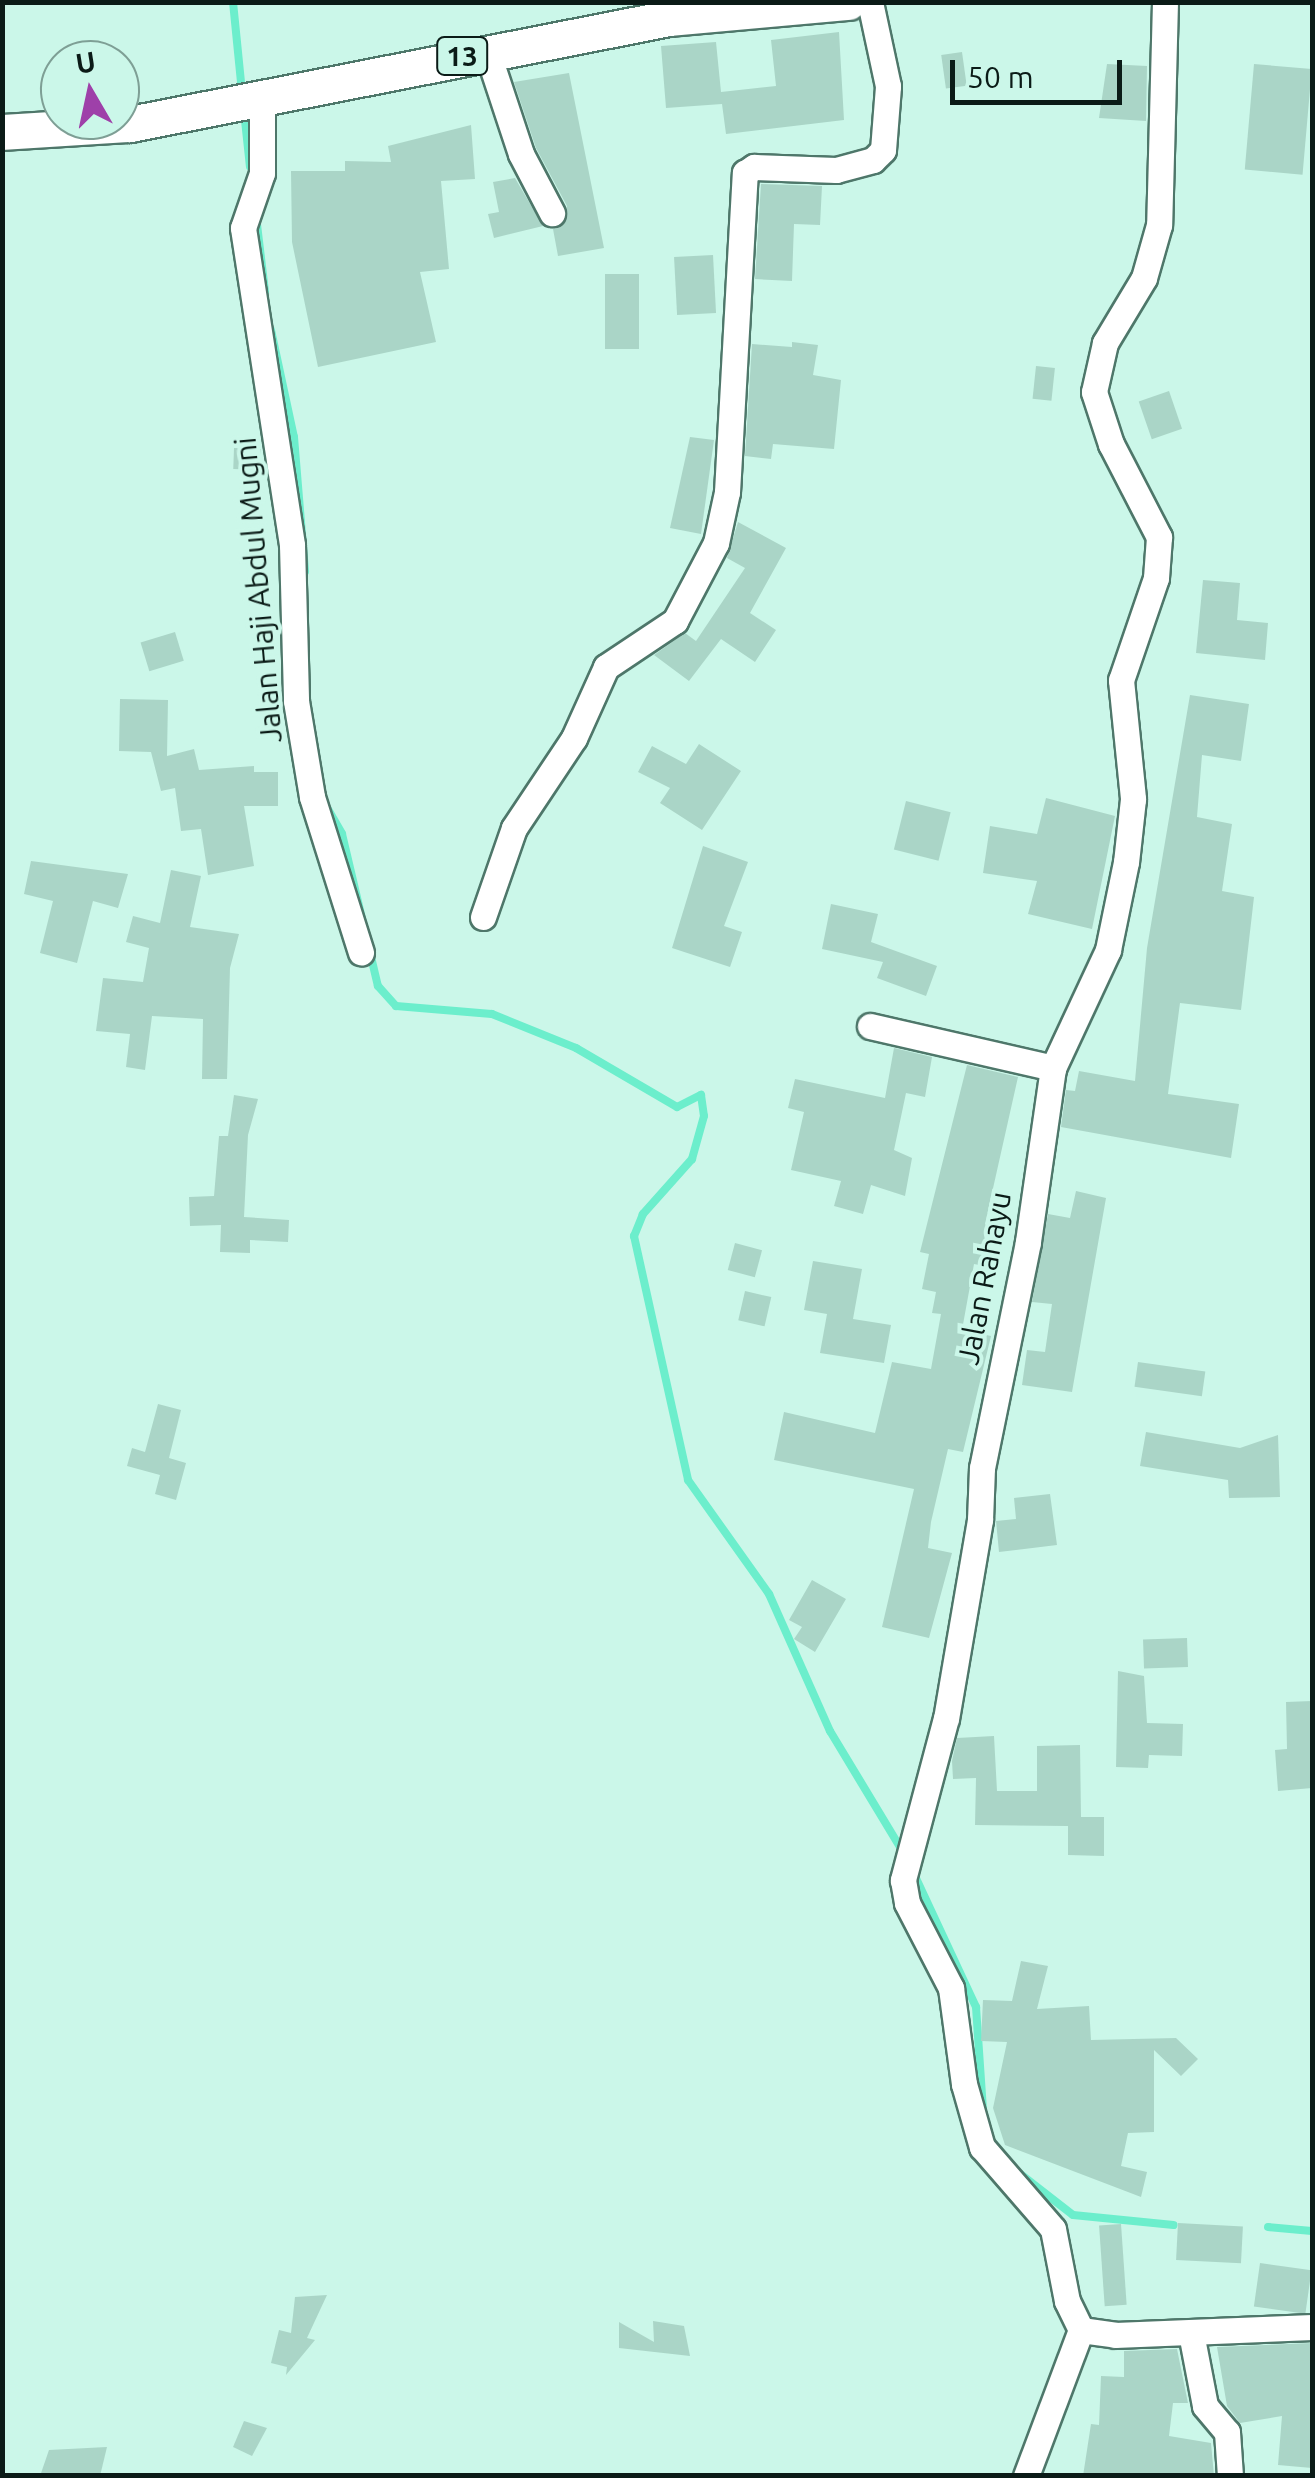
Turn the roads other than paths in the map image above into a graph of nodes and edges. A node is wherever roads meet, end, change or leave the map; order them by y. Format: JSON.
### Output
{"nodes":[{"id":1,"x":848,"y":2,"type":"edge"},
{"id":2,"x":870,"y":2,"type":"edge"},
{"id":3,"x":1165,"y":2,"type":"edge"},
{"id":4,"x":669,"y":10,"type":"edge"},
{"id":5,"x":486,"y":51,"type":"junction"},
{"id":6,"x":249,"y":103,"type":"junction"},
{"id":7,"x":2,"y":132,"type":"edge"},
{"id":8,"x":552,"y":213,"type":"dead end"},
{"id":9,"x":483,"y":917,"type":"dead end"},
{"id":10,"x":361,"y":952,"type":"dead end"},
{"id":11,"x":870,"y":1026,"type":"dead end"},
{"id":12,"x":1053,"y":1068,"type":"junction"},
{"id":13,"x":1312,"y":2327,"type":"edge"},
{"id":14,"x":1081,"y":2330,"type":"junction"},
{"id":15,"x":1191,"y":2333,"type":"junction"},
{"id":16,"x":1026,"y":2476,"type":"edge"},
{"id":17,"x":1230,"y":2476,"type":"edge"}],
"edges":[{"from":1,"to":4,"type":"highway","number":"13"},
{"from":2,"to":9,"type":"street"},
{"from":3,"to":12,"type":"street","name":"Jalan Rahayu"},
{"from":4,"to":5,"type":"highway","number":"13"},
{"from":5,"to":6,"type":"highway","number":"13"},
{"from":5,"to":8,"type":"street"},
{"from":6,"to":7,"type":"highway","number":"13"},
{"from":6,"to":10,"type":"street","name":"Jalan Haji Abdul Mugni"},
{"from":11,"to":12,"type":"street"},
{"from":12,"to":14,"type":"street","name":"Jalan Rahayu"},
{"from":13,"to":15,"type":"street"},
{"from":14,"to":15,"type":"street"},
{"from":14,"to":16,"type":"street"},
{"from":15,"to":17,"type":"street"}]}
